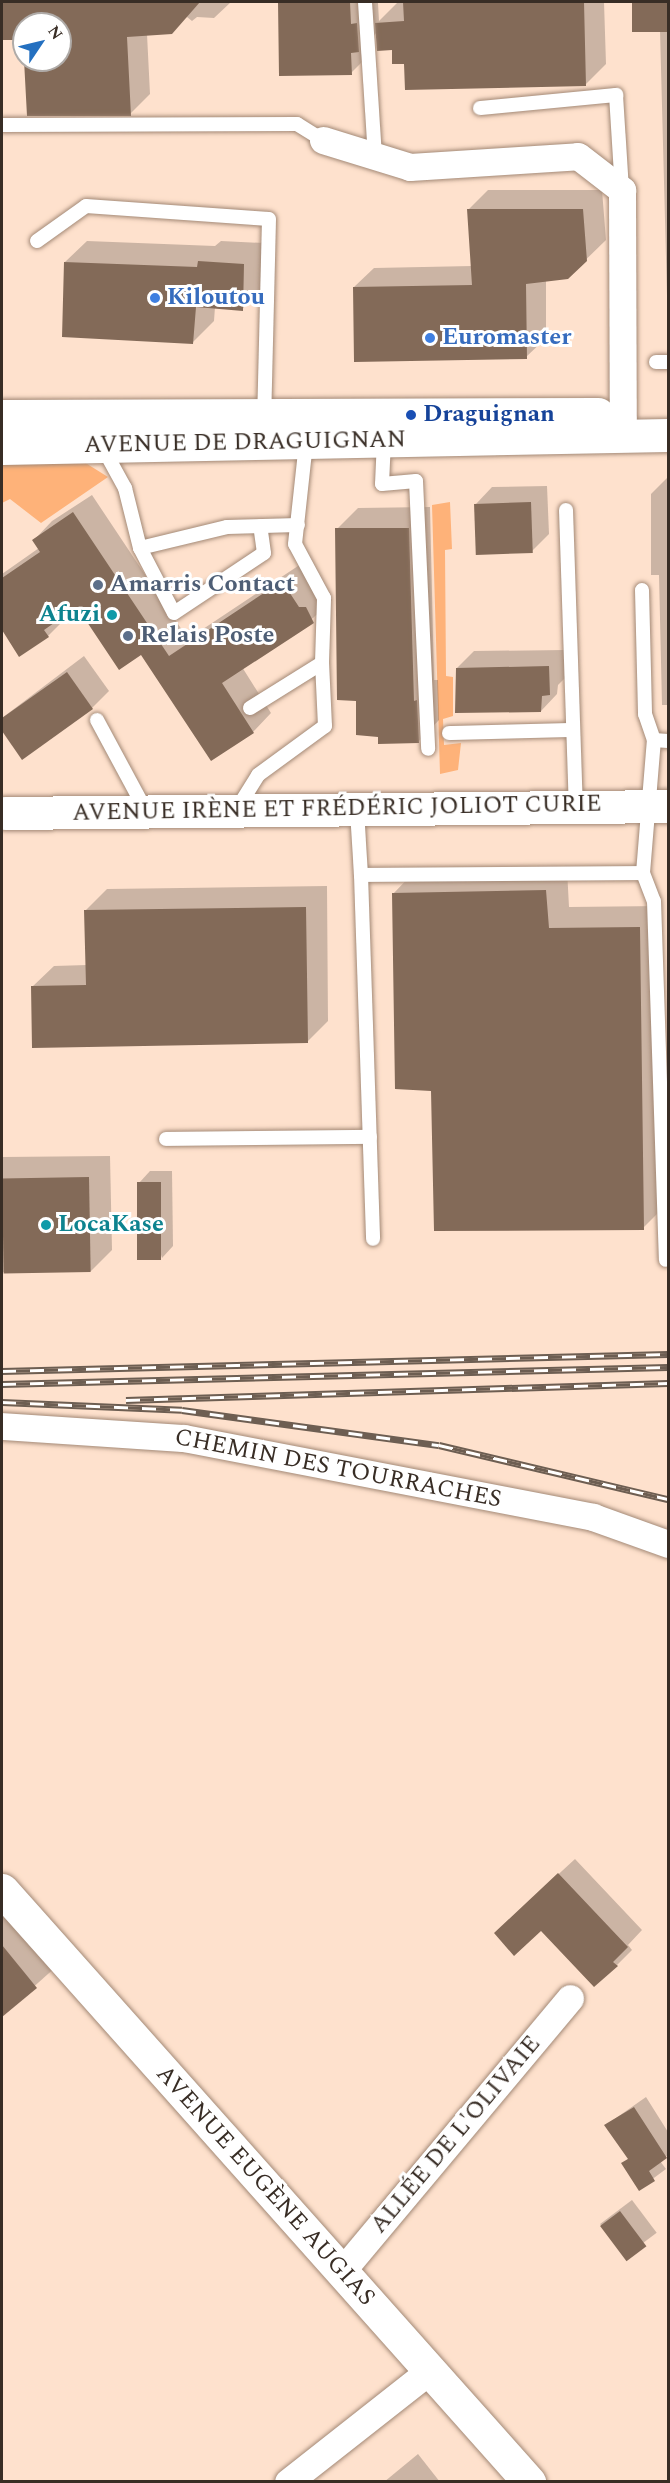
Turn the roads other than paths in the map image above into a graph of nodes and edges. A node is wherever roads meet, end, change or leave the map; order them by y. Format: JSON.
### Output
{"nodes":[{"id":1,"x":365,"y":2,"type":"edge"},
{"id":2,"x":480,"y":108,"type":"dead end"},
{"id":3,"x":2,"y":125,"type":"edge"},
{"id":4,"x":323,"y":140,"type":"joint"},
{"id":5,"x":375,"y":156,"type":"junction"},
{"id":6,"x":622,"y":190,"type":"junction"},
{"id":7,"x":37,"y":241,"type":"dead end"},
{"id":8,"x":669,"y":413,"type":"edge"},
{"id":9,"x":2,"y":416,"type":"edge"},
{"id":10,"x":624,"y":425,"type":"junction"},
{"id":11,"x":383,"y":428,"type":"junction"},
{"id":12,"x":263,"y":430,"type":"junction"},
{"id":13,"x":306,"y":430,"type":"junction"},
{"id":14,"x":669,"y":435,"type":"edge"},
{"id":15,"x":102,"y":446,"type":"junction"},
{"id":16,"x":2,"y":448,"type":"edge"},
{"id":17,"x":566,"y":510,"type":"dead end"},
{"id":18,"x":298,"y":525,"type":"junction"},
{"id":19,"x":260,"y":526,"type":"junction"},
{"id":20,"x":140,"y":548,"type":"junction"},
{"id":21,"x":642,"y":590,"type":"dead end"},
{"id":22,"x":322,"y":663,"type":"junction"},
{"id":23,"x":250,"y":708,"type":"dead end"},
{"id":24,"x":97,"y":720,"type":"dead end"},
{"id":25,"x":573,"y":730,"type":"junction"},
{"id":26,"x":449,"y":734,"type":"dead end"},
{"id":27,"x":654,"y":740,"type":"junction"},
{"id":28,"x":669,"y":741,"type":"edge"},
{"id":29,"x":428,"y":749,"type":"dead end"},
{"id":30,"x":659,"y":806,"type":"edge"},
{"id":31,"x":576,"y":807,"type":"junction"},
{"id":32,"x":357,"y":810,"type":"junction"},
{"id":33,"x":147,"y":811,"type":"junction"},
{"id":34,"x":236,"y":811,"type":"junction"},
{"id":35,"x":3,"y":812,"type":"edge"},
{"id":36,"x":643,"y":873,"type":"junction"},
{"id":37,"x":361,"y":875,"type":"junction"},
{"id":38,"x":370,"y":1137,"type":"junction"},
{"id":39,"x":166,"y":1139,"type":"dead end"},
{"id":40,"x":373,"y":1239,"type":"dead end"},
{"id":41,"x":666,"y":1260,"type":"dead end"},
{"id":42,"x":2,"y":1426,"type":"edge"},
{"id":43,"x":669,"y":1544,"type":"edge"},
{"id":44,"x":2,"y":1890,"type":"edge"},
{"id":45,"x":570,"y":1998,"type":"dead end"},
{"id":46,"x":341,"y":2272,"type":"junction"},
{"id":47,"x":429,"y":2371,"type":"junction"},
{"id":48,"x":288,"y":2481,"type":"edge"},
{"id":49,"x":529,"y":2481,"type":"edge"}],
"edges":[{"from":1,"to":5,"type":"lane"},
{"from":2,"to":6,"type":"lane"},
{"from":3,"to":4,"type":"lane"},
{"from":4,"to":5,"type":"street"},
{"from":5,"to":6,"type":"street"},
{"from":6,"to":10,"type":"street"},
{"from":7,"to":12,"type":"lane"},
{"from":8,"to":10,"type":"main road","name":"AVENUE DE DRAGUIGNAN"},
{"from":9,"to":12,"type":"main road","name":"AVENUE DE DRAGUIGNAN"},
{"from":10,"to":11,"type":"main road","name":"AVENUE DE DRAGUIGNAN"},
{"from":10,"to":14,"type":"main road","name":"AVENUE DE DRAGUIGNAN"},
{"from":11,"to":13,"type":"main road","name":"AVENUE DE DRAGUIGNAN"},
{"from":11,"to":29,"type":"lane"},
{"from":12,"to":13,"type":"main road","name":"AVENUE DE DRAGUIGNAN"},
{"from":12,"to":15,"type":"main road","name":"AVENUE DE DRAGUIGNAN"},
{"from":13,"to":18,"type":"lane"},
{"from":15,"to":16,"type":"main road","name":"AVENUE DE DRAGUIGNAN"},
{"from":15,"to":20,"type":"lane"},
{"from":17,"to":25,"type":"lane"},
{"from":18,"to":19,"type":"lane"},
{"from":18,"to":22,"type":"lane"},
{"from":19,"to":20,"type":"lane"},
{"from":19,"to":20,"type":"lane"},
{"from":21,"to":27,"type":"lane"},
{"from":22,"to":23,"type":"lane"},
{"from":22,"to":34,"type":"lane"},
{"from":24,"to":33,"type":"lane"},
{"from":25,"to":26,"type":"lane"},
{"from":25,"to":31,"type":"lane"},
{"from":27,"to":28,"type":"lane"},
{"from":27,"to":30,"type":"lane"},
{"from":30,"to":31,"type":"main road","name":"AVENUE IRÈNE ET FRÉDÉRIC JOLIOT CURIE"},
{"from":30,"to":36,"type":"lane"},
{"from":31,"to":32,"type":"main road","name":"AVENUE IRÈNE ET FRÉDÉRIC JOLIOT CURIE"},
{"from":32,"to":34,"type":"main road","name":"AVENUE IRÈNE ET FRÉDÉRIC JOLIOT CURIE"},
{"from":32,"to":37,"type":"lane"},
{"from":33,"to":34,"type":"main road","name":"AVENUE IRÈNE ET FRÉDÉRIC JOLIOT CURIE"},
{"from":33,"to":35,"type":"main road","name":"AVENUE IRÈNE ET FRÉDÉRIC JOLIOT CURIE"},
{"from":36,"to":37,"type":"lane"},
{"from":36,"to":41,"type":"lane"},
{"from":37,"to":38,"type":"lane"},
{"from":38,"to":39,"type":"lane"},
{"from":38,"to":40,"type":"lane"},
{"from":42,"to":43,"type":"street","name":"CHEMIN DES TOURRACHES"},
{"from":44,"to":46,"type":"main road","name":"AVENUE EUGÈNE AUGIAS"},
{"from":45,"to":46,"type":"street","name":"ALLÉE DE L'OLIVAIE"},
{"from":46,"to":47,"type":"main road","name":"AVENUE EUGÈNE AUGIAS"},
{"from":47,"to":48,"type":"street"},
{"from":47,"to":49,"type":"main road","name":"AVENUE EUGÈNE AUGIAS"}]}
